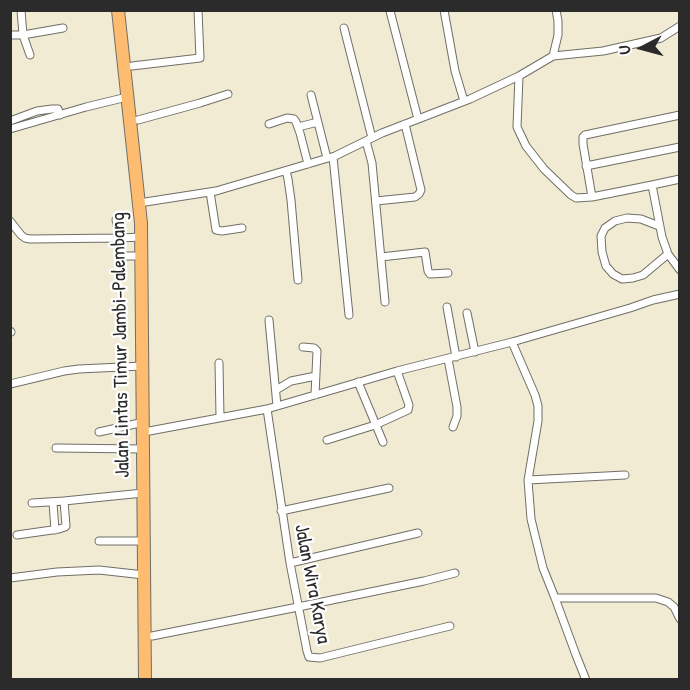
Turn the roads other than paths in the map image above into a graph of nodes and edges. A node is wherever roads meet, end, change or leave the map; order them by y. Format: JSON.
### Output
{"nodes":[{"id":1,"x":21,"y":10,"type":"edge"},
{"id":2,"x":118,"y":10,"type":"edge"},
{"id":3,"x":126,"y":10,"type":"edge"},
{"id":4,"x":198,"y":10,"type":"edge"},
{"id":5,"x":444,"y":10,"type":"edge"},
{"id":6,"x":556,"y":10,"type":"edge"},
{"id":7,"x":390,"y":11,"type":"edge"},
{"id":8,"x":680,"y":26,"type":"edge"},
{"id":9,"x":63,"y":28,"type":"dead end"},
{"id":10,"x":344,"y":28,"type":"dead end"},
{"id":11,"x":10,"y":35,"type":"edge"},
{"id":12,"x":23,"y":35,"type":"junction"},
{"id":13,"x":30,"y":55,"type":"dead end"},
{"id":14,"x":553,"y":56,"type":"junction"},
{"id":15,"x":132,"y":66,"type":"junction"},
{"id":16,"x":519,"y":76,"type":"junction"},
{"id":17,"x":228,"y":94,"type":"dead end"},
{"id":18,"x":311,"y":95,"type":"dead end"},
{"id":19,"x":128,"y":97,"type":"junction"},
{"id":20,"x":468,"y":100,"type":"junction"},
{"id":21,"x":60,"y":115,"type":"junction"},
{"id":22,"x":680,"y":115,"type":"edge"},
{"id":23,"x":138,"y":120,"type":"junction"},
{"id":24,"x":418,"y":120,"type":"junction"},
{"id":25,"x":10,"y":121,"type":"edge"},
{"id":26,"x":318,"y":122,"type":"junction"},
{"id":27,"x":269,"y":124,"type":"dead end"},
{"id":28,"x":405,"y":124,"type":"junction"},
{"id":29,"x":298,"y":127,"type":"junction"},
{"id":30,"x":10,"y":129,"type":"edge"},
{"id":31,"x":369,"y":139,"type":"junction"},
{"id":32,"x":680,"y":147,"type":"edge"},
{"id":33,"x":330,"y":158,"type":"junction"},
{"id":34,"x":308,"y":164,"type":"junction"},
{"id":35,"x":586,"y":166,"type":"junction"},
{"id":36,"x":286,"y":171,"type":"junction"},
{"id":37,"x":680,"y":180,"type":"edge"},
{"id":38,"x":652,"y":185,"type":"junction"},
{"id":39,"x":210,"y":192,"type":"junction"},
{"id":40,"x":592,"y":197,"type":"junction"},
{"id":41,"x":376,"y":201,"type":"junction"},
{"id":42,"x":142,"y":203,"type":"junction"},
{"id":43,"x":116,"y":220,"type":"dead end"},
{"id":44,"x":10,"y":221,"type":"edge"},
{"id":45,"x":659,"y":226,"type":"junction"},
{"id":46,"x":242,"y":228,"type":"dead end"},
{"id":47,"x":120,"y":237,"type":"junction"},
{"id":48,"x":141,"y":237,"type":"junction"},
{"id":49,"x":668,"y":254,"type":"junction"},
{"id":50,"x":141,"y":256,"type":"junction"},
{"id":51,"x":381,"y":257,"type":"junction"},
{"id":52,"x":680,"y":270,"type":"edge"},
{"id":53,"x":448,"y":273,"type":"dead end"},
{"id":54,"x":298,"y":280,"type":"dead end"},
{"id":55,"x":680,"y":294,"type":"edge"},
{"id":56,"x":385,"y":302,"type":"dead end"},
{"id":57,"x":447,"y":307,"type":"dead end"},
{"id":58,"x":467,"y":313,"type":"dead end"},
{"id":59,"x":349,"y":315,"type":"dead end"},
{"id":60,"x":269,"y":320,"type":"dead end"},
{"id":61,"x":512,"y":342,"type":"junction"},
{"id":62,"x":303,"y":347,"type":"dead end"},
{"id":63,"x":475,"y":352,"type":"junction"},
{"id":64,"x":456,"y":357,"type":"junction"},
{"id":65,"x":448,"y":359,"type":"junction"},
{"id":66,"x":219,"y":363,"type":"dead end"},
{"id":67,"x":143,"y":366,"type":"junction"},
{"id":68,"x":397,"y":371,"type":"junction"},
{"id":69,"x":316,"y":376,"type":"junction"},
{"id":70,"x":358,"y":382,"type":"junction"},
{"id":71,"x":10,"y":384,"type":"edge"},
{"id":72,"x":276,"y":390,"type":"junction"},
{"id":73,"x":315,"y":395,"type":"junction"},
{"id":74,"x":277,"y":406,"type":"junction"},
{"id":75,"x":267,"y":409,"type":"junction"},
{"id":76,"x":220,"y":417,"type":"junction"},
{"id":77,"x":375,"y":425,"type":"junction"},
{"id":78,"x":453,"y":427,"type":"dead end"},
{"id":79,"x":145,"y":428,"type":"junction"},
{"id":80,"x":99,"y":432,"type":"dead end"},
{"id":81,"x":327,"y":440,"type":"dead end"},
{"id":82,"x":383,"y":442,"type":"dead end"},
{"id":83,"x":56,"y":448,"type":"dead end"},
{"id":84,"x":143,"y":449,"type":"junction"},
{"id":85,"x":625,"y":475,"type":"dead end"},
{"id":86,"x":528,"y":480,"type":"junction"},
{"id":87,"x":389,"y":488,"type":"dead end"},
{"id":88,"x":143,"y":493,"type":"junction"},
{"id":89,"x":64,"y":501,"type":"junction"},
{"id":90,"x":53,"y":503,"type":"junction"},
{"id":91,"x":32,"y":504,"type":"dead end"},
{"id":92,"x":281,"y":511,"type":"junction"},
{"id":93,"x":55,"y":530,"type":"junction"},
{"id":94,"x":418,"y":533,"type":"dead end"},
{"id":95,"x":17,"y":534,"type":"dead end"},
{"id":96,"x":99,"y":541,"type":"dead end"},
{"id":97,"x":144,"y":541,"type":"junction"},
{"id":98,"x":290,"y":563,"type":"junction"},
{"id":99,"x":454,"y":573,"type":"dead end"},
{"id":100,"x":144,"y":575,"type":"junction"},
{"id":101,"x":10,"y":578,"type":"edge"},
{"id":102,"x":555,"y":598,"type":"junction"},
{"id":103,"x":298,"y":607,"type":"junction"},
{"id":104,"x":680,"y":619,"type":"edge"},
{"id":105,"x":450,"y":626,"type":"dead end"},
{"id":106,"x":152,"y":636,"type":"junction"},
{"id":107,"x":145,"y":680,"type":"edge"},
{"id":108,"x":153,"y":680,"type":"edge"},
{"id":109,"x":586,"y":680,"type":"edge"}],
"edges":[{"from":1,"to":12,"type":"street"},
{"from":2,"to":19,"type":"highway","name":"Jalan Lintas Timur Jambi-Palembang"},
{"from":3,"to":15,"type":"highway","name":"Jalan Lintas Timur Jambi-Palembang"},
{"from":4,"to":15,"type":"street"},
{"from":5,"to":20,"type":"street"},
{"from":6,"to":14,"type":"street"},
{"from":7,"to":24,"type":"street"},
{"from":8,"to":14,"type":"street"},
{"from":9,"to":12,"type":"street"},
{"from":10,"to":31,"type":"street"},
{"from":11,"to":12,"type":"street"},
{"from":12,"to":13,"type":"street"},
{"from":14,"to":16,"type":"street"},
{"from":15,"to":23,"type":"highway","name":"Jalan Lintas Timur Jambi-Palembang"},
{"from":16,"to":20,"type":"street"},
{"from":16,"to":40,"type":"street"},
{"from":17,"to":23,"type":"street"},
{"from":18,"to":26,"type":"street"},
{"from":19,"to":21,"type":"street"},
{"from":19,"to":42,"type":"highway","name":"Jalan Lintas Timur Jambi-Palembang"},
{"from":20,"to":24,"type":"street"},
{"from":21,"to":25,"type":"street"},
{"from":21,"to":30,"type":"street"},
{"from":22,"to":35,"type":"street"},
{"from":23,"to":42,"type":"highway","name":"Jalan Lintas Timur Jambi-Palembang"},
{"from":24,"to":28,"type":"street"},
{"from":26,"to":29,"type":"street"},
{"from":26,"to":33,"type":"street"},
{"from":27,"to":29,"type":"street"},
{"from":28,"to":31,"type":"street"},
{"from":28,"to":41,"type":"street"},
{"from":29,"to":34,"type":"street"},
{"from":31,"to":33,"type":"street"},
{"from":31,"to":41,"type":"street"},
{"from":32,"to":35,"type":"street"},
{"from":33,"to":34,"type":"street"},
{"from":33,"to":59,"type":"street"},
{"from":34,"to":36,"type":"street"},
{"from":35,"to":40,"type":"street"},
{"from":36,"to":39,"type":"street"},
{"from":36,"to":54,"type":"street"},
{"from":37,"to":38,"type":"street"},
{"from":38,"to":40,"type":"street"},
{"from":38,"to":45,"type":"street"},
{"from":39,"to":42,"type":"street"},
{"from":39,"to":46,"type":"street"},
{"from":41,"to":51,"type":"street"},
{"from":42,"to":48,"type":"highway","name":"Jalan Lintas Timur Jambi-Palembang"},
{"from":42,"to":79,"type":"highway","name":"Jalan Lintas Timur Jambi-Palembang"},
{"from":43,"to":47,"type":"street"},
{"from":44,"to":47,"type":"street"},
{"from":45,"to":49,"type":"street"},
{"from":45,"to":49,"type":"street"},
{"from":47,"to":48,"type":"street"},
{"from":47,"to":50,"type":"street"},
{"from":48,"to":50,"type":"highway","name":"Jalan Lintas Timur Jambi-Palembang"},
{"from":49,"to":52,"type":"street"},
{"from":50,"to":67,"type":"highway","name":"Jalan Lintas Timur Jambi-Palembang"},
{"from":51,"to":53,"type":"street"},
{"from":51,"to":56,"type":"street"},
{"from":55,"to":61,"type":"street"},
{"from":57,"to":64,"type":"street"},
{"from":58,"to":63,"type":"street"},
{"from":60,"to":72,"type":"street"},
{"from":61,"to":63,"type":"street"},
{"from":61,"to":86,"type":"street"},
{"from":62,"to":69,"type":"street"},
{"from":63,"to":64,"type":"street"},
{"from":64,"to":65,"type":"street"},
{"from":65,"to":68,"type":"street"},
{"from":65,"to":78,"type":"street"},
{"from":66,"to":76,"type":"street"},
{"from":67,"to":71,"type":"street"},
{"from":67,"to":79,"type":"highway","name":"Jalan Lintas Timur Jambi-Palembang"},
{"from":68,"to":70,"type":"street"},
{"from":68,"to":77,"type":"street"},
{"from":69,"to":72,"type":"street"},
{"from":69,"to":73,"type":"street"},
{"from":70,"to":73,"type":"street"},
{"from":70,"to":77,"type":"street"},
{"from":72,"to":74,"type":"street"},
{"from":73,"to":74,"type":"street"},
{"from":74,"to":75,"type":"street"},
{"from":75,"to":76,"type":"street"},
{"from":75,"to":92,"type":"street","name":"Jalan Wira Karya"},
{"from":76,"to":79,"type":"street"},
{"from":77,"to":81,"type":"street"},
{"from":77,"to":82,"type":"street"},
{"from":79,"to":80,"type":"street"},
{"from":79,"to":84,"type":"highway","name":"Jalan Lintas Timur Jambi-Palembang"},
{"from":79,"to":106,"type":"highway","name":"Jalan Lintas Timur Jambi-Palembang"},
{"from":83,"to":84,"type":"street"},
{"from":84,"to":88,"type":"highway","name":"Jalan Lintas Timur Jambi-Palembang"},
{"from":85,"to":86,"type":"street"},
{"from":86,"to":102,"type":"street"},
{"from":87,"to":92,"type":"street"},
{"from":88,"to":89,"type":"street"},
{"from":88,"to":97,"type":"highway","name":"Jalan Lintas Timur Jambi-Palembang"},
{"from":89,"to":90,"type":"street"},
{"from":89,"to":93,"type":"street"},
{"from":90,"to":91,"type":"street"},
{"from":90,"to":93,"type":"street"},
{"from":92,"to":98,"type":"street","name":"Jalan Wira Karya"},
{"from":93,"to":95,"type":"street"},
{"from":94,"to":98,"type":"street"},
{"from":96,"to":97,"type":"street"},
{"from":97,"to":100,"type":"highway","name":"Jalan Lintas Timur Jambi-Palembang"},
{"from":98,"to":103,"type":"street","name":"Jalan Wira Karya"},
{"from":99,"to":103,"type":"street"},
{"from":100,"to":101,"type":"street"},
{"from":100,"to":107,"type":"highway","name":"Jalan Lintas Timur Jambi-Palembang"},
{"from":102,"to":104,"type":"street"},
{"from":102,"to":109,"type":"street"},
{"from":103,"to":105,"type":"street","name":"Jalan Wira Karya"},
{"from":103,"to":106,"type":"street"},
{"from":106,"to":108,"type":"highway","name":"Jalan Lintas Timur Jambi-Palembang"}]}
